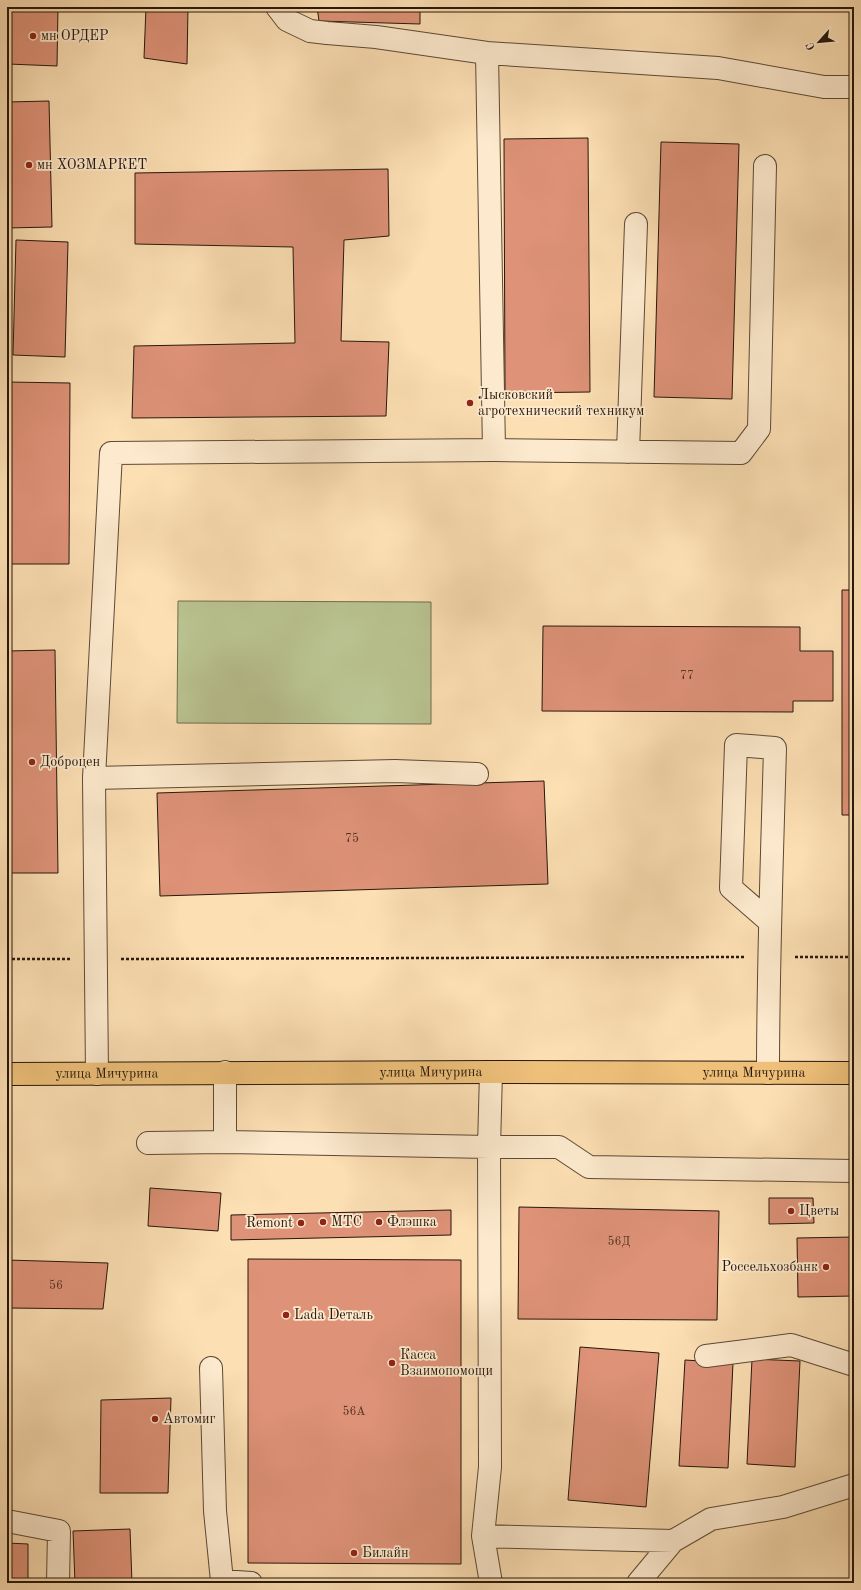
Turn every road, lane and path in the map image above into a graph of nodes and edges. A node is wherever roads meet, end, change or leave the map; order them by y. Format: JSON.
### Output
{"nodes":[{"id":1,"x":277,"y":7,"type":"edge"},
{"id":2,"x":487,"y":53,"type":"junction"},
{"id":3,"x":854,"y":87,"type":"edge"},
{"id":4,"x":765,"y":166,"type":"dead end"},
{"id":5,"x":636,"y":224,"type":"dead end"},
{"id":6,"x":494,"y":450,"type":"junction"},
{"id":7,"x":628,"y":452,"type":"junction"},
{"id":8,"x":476,"y":774,"type":"dead end"},
{"id":9,"x":94,"y":778,"type":"junction"},
{"id":10,"x":770,"y":922,"type":"junction"},
{"id":11,"x":768,"y":956,"type":"junction"},
{"id":12,"x":854,"y":957,"type":"edge"},
{"id":13,"x":7,"y":959,"type":"edge"},
{"id":14,"x":96,"y":960,"type":"junction"},
{"id":15,"x":226,"y":1072,"type":"junction"},
{"id":16,"x":491,"y":1072,"type":"junction"},
{"id":17,"x":768,"y":1073,"type":"junction"},
{"id":18,"x":854,"y":1073,"type":"edge"},
{"id":19,"x":7,"y":1074,"type":"edge"},
{"id":20,"x":97,"y":1074,"type":"junction"},
{"id":21,"x":225,"y":1142,"type":"junction"},
{"id":22,"x":148,"y":1143,"type":"dead end"},
{"id":23,"x":489,"y":1147,"type":"junction"},
{"id":24,"x":854,"y":1171,"type":"edge"},
{"id":25,"x":706,"y":1356,"type":"dead end"},
{"id":26,"x":854,"y":1365,"type":"edge"},
{"id":27,"x":211,"y":1368,"type":"dead end"},
{"id":28,"x":854,"y":1485,"type":"edge"},
{"id":29,"x":7,"y":1521,"type":"edge"},
{"id":30,"x":483,"y":1536,"type":"junction"},
{"id":31,"x":673,"y":1541,"type":"junction"},
{"id":32,"x":58,"y":1583,"type":"edge"},
{"id":33,"x":251,"y":1583,"type":"edge"},
{"id":34,"x":491,"y":1583,"type":"edge"},
{"id":35,"x":638,"y":1583,"type":"edge"}],
"edges":[{"from":1,"to":2,"type":"lane"},
{"from":2,"to":3,"type":"lane"},
{"from":2,"to":6,"type":"lane"},
{"from":4,"to":7,"type":"lane"},
{"from":5,"to":7,"type":"lane"},
{"from":6,"to":7,"type":"lane"},
{"from":6,"to":9,"type":"lane"},
{"from":8,"to":9,"type":"lane"},
{"from":9,"to":14,"type":"lane"},
{"from":10,"to":10,"type":"lane"},
{"from":10,"to":11,"type":"lane"},
{"from":11,"to":12,"type":"path"},
{"from":11,"to":14,"type":"path"},
{"from":11,"to":17,"type":"lane"},
{"from":13,"to":14,"type":"path"},
{"from":14,"to":20,"type":"lane"},
{"from":15,"to":16,"type":"main road","name":"улица Мичурина"},
{"from":15,"to":20,"type":"main road","name":"улица Мичурина"},
{"from":15,"to":21,"type":"lane"},
{"from":16,"to":17,"type":"main road","name":"улица Мичурина"},
{"from":16,"to":23,"type":"lane"},
{"from":17,"to":18,"type":"main road","name":"улица Мичурина"},
{"from":19,"to":20,"type":"main road","name":"улица Мичурина"},
{"from":21,"to":22,"type":"lane"},
{"from":21,"to":23,"type":"lane"},
{"from":23,"to":24,"type":"lane"},
{"from":23,"to":30,"type":"lane"},
{"from":25,"to":26,"type":"lane"},
{"from":27,"to":33,"type":"lane"},
{"from":28,"to":31,"type":"lane"},
{"from":29,"to":32,"type":"lane"},
{"from":30,"to":31,"type":"lane"},
{"from":30,"to":34,"type":"lane"},
{"from":31,"to":35,"type":"lane"}]}
